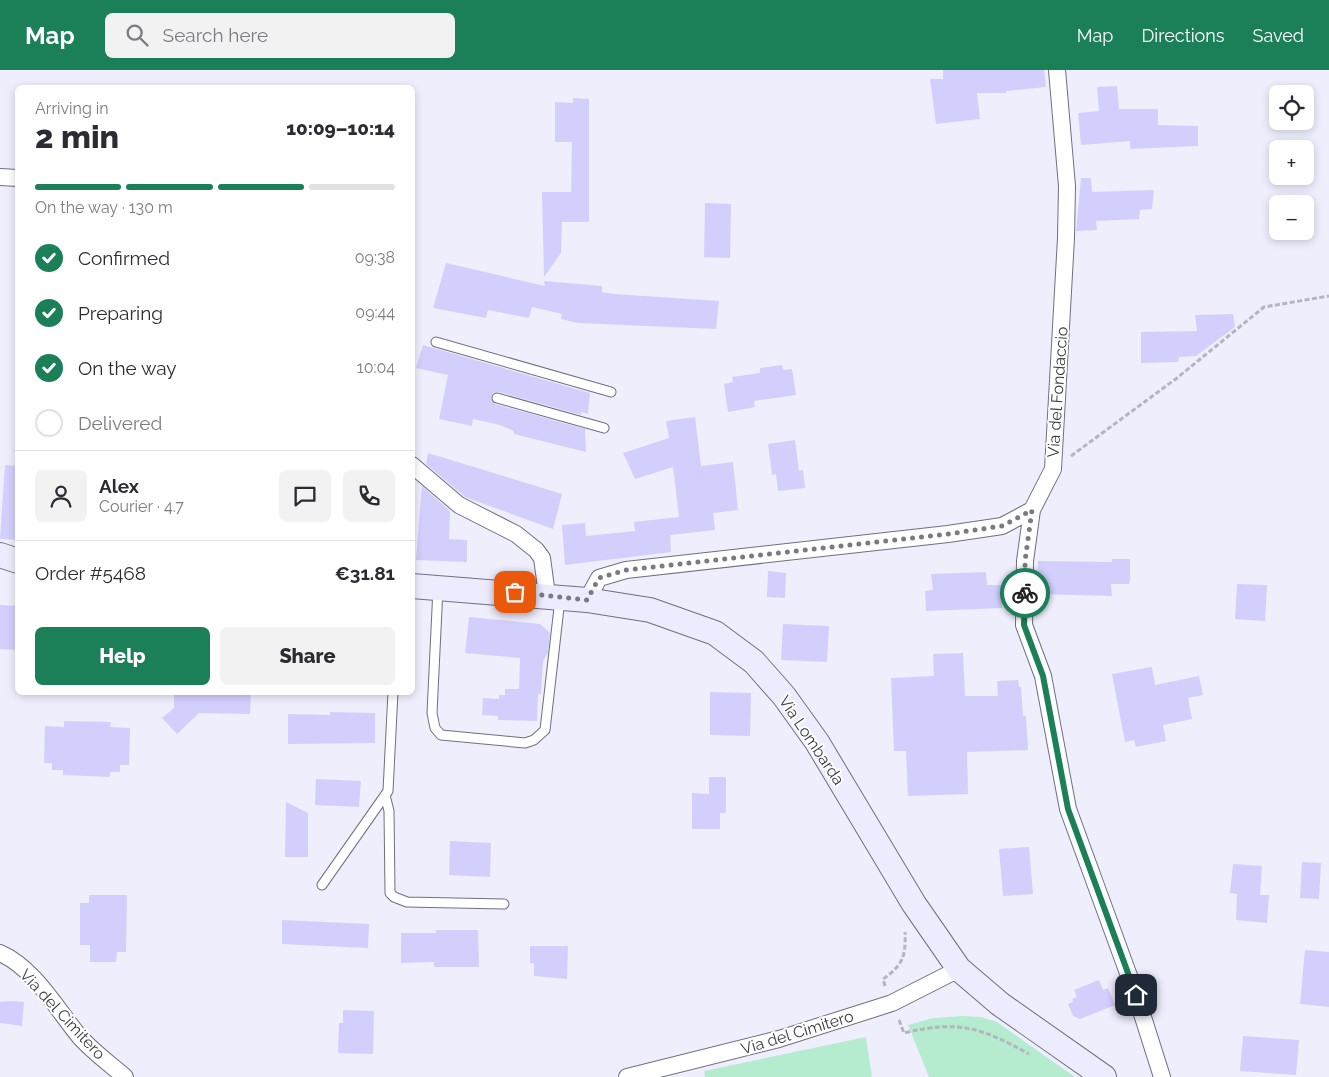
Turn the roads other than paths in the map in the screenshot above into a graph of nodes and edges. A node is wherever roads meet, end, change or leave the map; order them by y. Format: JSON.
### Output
{"nodes":[{"id":1,"x":1057,"y":70,"type":"edge"},
{"id":2,"x":0,"y":177,"type":"edge"},
{"id":3,"x":15,"y":178,"type":"edge"},
{"id":4,"x":436,"y":342,"type":"dead end"},
{"id":5,"x":611,"y":392,"type":"dead end"},
{"id":6,"x":497,"y":398,"type":"dead end"},
{"id":7,"x":604,"y":428,"type":"dead end"},
{"id":8,"x":415,"y":468,"type":"edge"},
{"id":9,"x":1032,"y":510,"type":"junction"},
{"id":10,"x":0,"y":555,"type":"edge"},
{"id":11,"x":15,"y":560,"type":"edge"},
{"id":12,"x":415,"y":586,"type":"edge"},
{"id":13,"x":438,"y":587,"type":"junction"},
{"id":14,"x":554,"y":596,"type":"junction"},
{"id":15,"x":587,"y":600,"type":"junction"},
{"id":16,"x":393,"y":695,"type":"edge"},
{"id":17,"x":385,"y":795,"type":"junction"},
{"id":18,"x":322,"y":885,"type":"dead end"},
{"id":19,"x":504,"y":904,"type":"dead end"},
{"id":20,"x":0,"y":953,"type":"edge"},
{"id":21,"x":959,"y":969,"type":"junction"},
{"id":22,"x":125,"y":1077,"type":"edge"},
{"id":23,"x":627,"y":1077,"type":"edge"},
{"id":24,"x":1104,"y":1077,"type":"edge"},
{"id":25,"x":1162,"y":1077,"type":"edge"}],
"edges":[{"from":1,"to":9,"type":"street","name":"Via del Fondaccio"},
{"from":2,"to":3,"type":"street"},
{"from":4,"to":5,"type":"lane"},
{"from":6,"to":7,"type":"lane"},
{"from":8,"to":14,"type":"street"},
{"from":9,"to":15,"type":"street"},
{"from":9,"to":25,"type":"street","name":"Via del Fondaccio"},
{"from":10,"to":11,"type":"street"},
{"from":12,"to":13,"type":"street","name":"Via Lombarda"},
{"from":13,"to":14,"type":"street","name":"Via Lombarda"},
{"from":13,"to":14,"type":"lane"},
{"from":14,"to":15,"type":"street","name":"Via Lombarda"},
{"from":15,"to":21,"type":"street","name":"Via Lombarda"},
{"from":16,"to":17,"type":"lane"},
{"from":17,"to":18,"type":"lane"},
{"from":17,"to":19,"type":"lane"},
{"from":20,"to":22,"type":"street","name":"Via del Cimitero"},
{"from":21,"to":23,"type":"street","name":"Via del Cimitero"},
{"from":21,"to":24,"type":"street","name":"Via Lombarda"}]}
